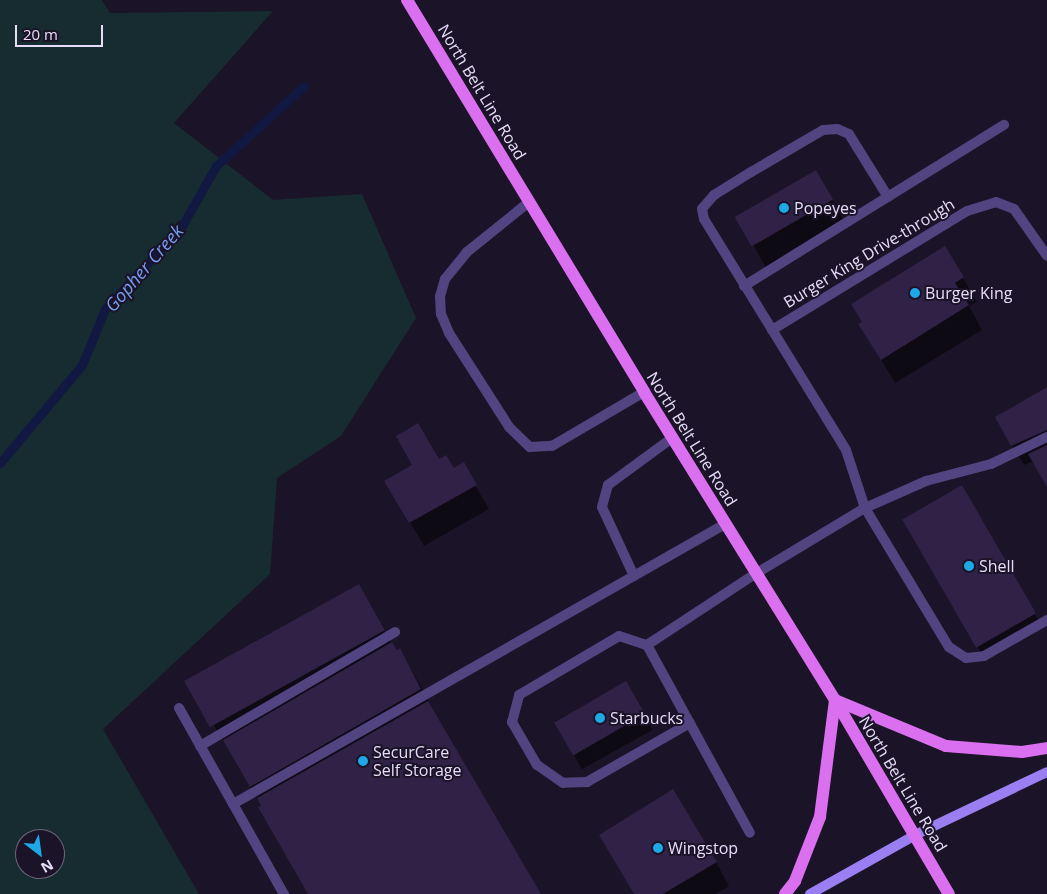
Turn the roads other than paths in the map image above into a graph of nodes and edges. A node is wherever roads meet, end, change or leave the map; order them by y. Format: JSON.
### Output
{"nodes":[{"id":1,"x":407,"y":0,"type":"edge"},
{"id":2,"x":1004,"y":125,"type":"dead end"},
{"id":3,"x":888,"y":197,"type":"junction"},
{"id":4,"x":529,"y":202,"type":"junction"},
{"id":5,"x":1047,"y":256,"type":"edge"},
{"id":6,"x":744,"y":286,"type":"junction"},
{"id":7,"x":772,"y":330,"type":"junction"},
{"id":8,"x":644,"y":392,"type":"junction"},
{"id":9,"x":1047,"y":437,"type":"edge"},
{"id":10,"x":672,"y":438,"type":"junction"},
{"id":11,"x":865,"y":508,"type":"junction"},
{"id":12,"x":725,"y":524,"type":"junction"},
{"id":13,"x":755,"y":574,"type":"junction"},
{"id":14,"x":634,"y":576,"type":"junction"},
{"id":15,"x":1047,"y":620,"type":"edge"},
{"id":16,"x":395,"y":632,"type":"dead end"},
{"id":17,"x":647,"y":645,"type":"junction"},
{"id":18,"x":835,"y":700,"type":"junction"},
{"id":19,"x":179,"y":708,"type":"dead end"},
{"id":20,"x":690,"y":723,"type":"junction"},
{"id":21,"x":200,"y":746,"type":"junction"},
{"id":22,"x":1047,"y":748,"type":"edge"},
{"id":23,"x":1047,"y":772,"type":"edge"},
{"id":24,"x":233,"y":804,"type":"junction"},
{"id":25,"x":750,"y":833,"type":"dead end"},
{"id":26,"x":915,"y":835,"type":"junction"},
{"id":27,"x":284,"y":894,"type":"edge"},
{"id":28,"x":785,"y":894,"type":"edge"},
{"id":29,"x":810,"y":894,"type":"edge"},
{"id":30,"x":949,"y":894,"type":"edge"}],
"edges":[{"from":1,"to":4,"type":"main road","name":"North Belt Line Road"},
{"from":2,"to":3,"type":"lane"},
{"from":3,"to":6,"type":"lane"},
{"from":3,"to":6,"type":"lane"},
{"from":4,"to":8,"type":"main road","name":"North Belt Line Road"},
{"from":4,"to":8,"type":"lane"},
{"from":5,"to":7,"type":"lane","name":"Burger King Drive-through"},
{"from":6,"to":7,"type":"lane"},
{"from":7,"to":11,"type":"lane"},
{"from":8,"to":10,"type":"main road","name":"North Belt Line Road"},
{"from":9,"to":11,"type":"lane"},
{"from":10,"to":12,"type":"main road","name":"North Belt Line Road"},
{"from":10,"to":14,"type":"lane"},
{"from":11,"to":13,"type":"lane"},
{"from":11,"to":15,"type":"lane"},
{"from":12,"to":13,"type":"main road","name":"North Belt Line Road"},
{"from":12,"to":14,"type":"lane"},
{"from":13,"to":17,"type":"lane"},
{"from":13,"to":18,"type":"main road","name":"North Belt Line Road"},
{"from":14,"to":24,"type":"lane"},
{"from":16,"to":21,"type":"lane"},
{"from":17,"to":20,"type":"lane"},
{"from":17,"to":20,"type":"lane"},
{"from":18,"to":22,"type":"main road"},
{"from":18,"to":26,"type":"main road","name":"North Belt Line Road"},
{"from":18,"to":28,"type":"main road"},
{"from":19,"to":21,"type":"lane"},
{"from":20,"to":25,"type":"lane"},
{"from":21,"to":24,"type":"lane"},
{"from":23,"to":26,"type":"main road"},
{"from":24,"to":27,"type":"lane"},
{"from":26,"to":29,"type":"main road"},
{"from":26,"to":30,"type":"main road","name":"North Belt Line Road"}]}
